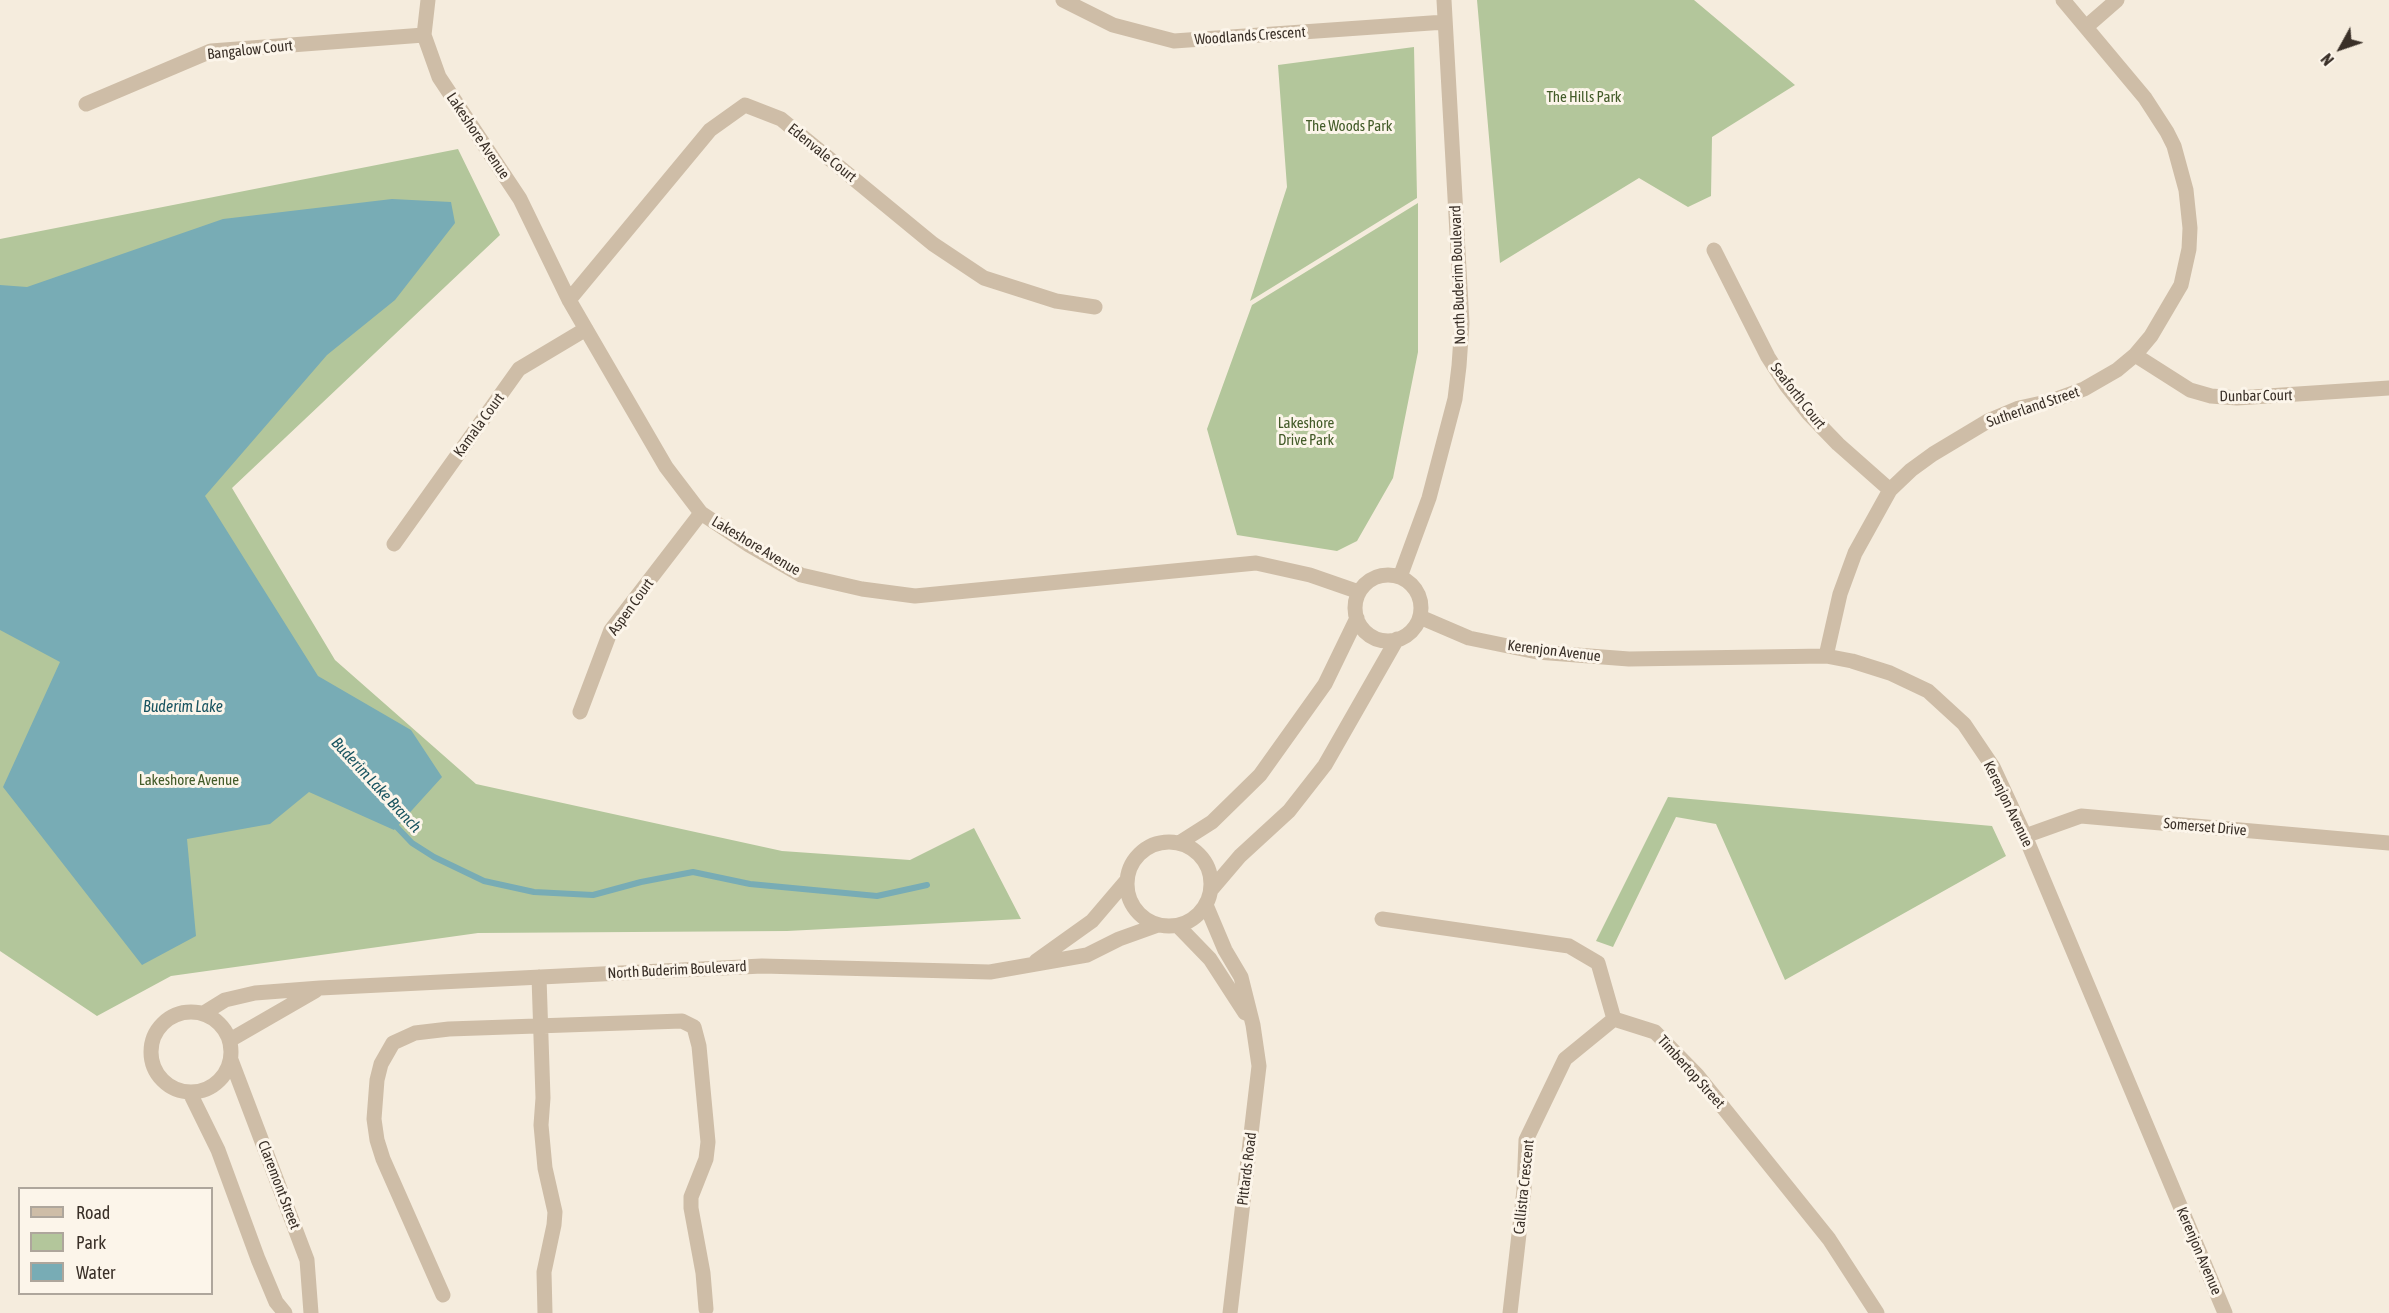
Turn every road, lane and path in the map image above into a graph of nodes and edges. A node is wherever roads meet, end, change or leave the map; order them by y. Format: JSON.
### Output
{"nodes":[{"id":1,"x":428,"y":0,"type":"edge"},
{"id":2,"x":1063,"y":0,"type":"edge"},
{"id":3,"x":1444,"y":0,"type":"edge"},
{"id":4,"x":2063,"y":0,"type":"edge"},
{"id":5,"x":2117,"y":0,"type":"edge"},
{"id":6,"x":1445,"y":22,"type":"junction"},
{"id":7,"x":2086,"y":27,"type":"junction"},
{"id":8,"x":424,"y":35,"type":"junction"},
{"id":9,"x":86,"y":104,"type":"dead end"},
{"id":10,"x":1714,"y":250,"type":"dead end"},
{"id":11,"x":569,"y":300,"type":"junction"},
{"id":12,"x":1095,"y":307,"type":"dead end"},
{"id":13,"x":585,"y":329,"type":"junction"},
{"id":14,"x":2135,"y":355,"type":"junction"},
{"id":15,"x":2389,"y":388,"type":"edge"},
{"id":16,"x":1890,"y":490,"type":"junction"},
{"id":17,"x":701,"y":513,"type":"junction"},
{"id":18,"x":394,"y":543,"type":"dead end"},
{"id":19,"x":1400,"y":577,"type":"junction"},
{"id":20,"x":1359,"y":592,"type":"junction"},
{"id":21,"x":1420,"y":617,"type":"junction"},
{"id":22,"x":1357,"y":618,"type":"junction"},
{"id":23,"x":1397,"y":639,"type":"junction"},
{"id":24,"x":1826,"y":656,"type":"junction"},
{"id":25,"x":580,"y":712,"type":"dead end"},
{"id":26,"x":2025,"y":836,"type":"junction"},
{"id":27,"x":1179,"y":843,"type":"junction"},
{"id":28,"x":2389,"y":843,"type":"edge"},
{"id":29,"x":1127,"y":880,"type":"junction"},
{"id":30,"x":1211,"y":890,"type":"junction"},
{"id":31,"x":1206,"y":905,"type":"junction"},
{"id":32,"x":1382,"y":919,"type":"dead end"},
{"id":33,"x":1158,"y":925,"type":"junction"},
{"id":34,"x":1178,"y":926,"type":"junction"},
{"id":35,"x":1034,"y":963,"type":"junction"},
{"id":36,"x":540,"y":977,"type":"junction"},
{"id":37,"x":320,"y":988,"type":"junction"},
{"id":38,"x":204,"y":1013,"type":"junction"},
{"id":39,"x":1614,"y":1019,"type":"junction"},
{"id":40,"x":1253,"y":1025,"type":"junction"},
{"id":41,"x":541,"y":1027,"type":"junction"},
{"id":42,"x":230,"y":1040,"type":"junction"},
{"id":43,"x":231,"y":1060,"type":"junction"},
{"id":44,"x":190,"y":1093,"type":"junction"},
{"id":45,"x":443,"y":1295,"type":"dead end"},
{"id":46,"x":706,"y":1309,"type":"dead end"},
{"id":47,"x":285,"y":1313,"type":"edge"},
{"id":48,"x":311,"y":1313,"type":"edge"},
{"id":49,"x":545,"y":1313,"type":"edge"},
{"id":50,"x":1230,"y":1313,"type":"edge"},
{"id":51,"x":1510,"y":1313,"type":"edge"},
{"id":52,"x":1877,"y":1313,"type":"edge"},
{"id":53,"x":2225,"y":1313,"type":"edge"}],
"edges":[{"from":1,"to":8,"type":"street","name":"Lakeshore Avenue"},
{"from":2,"to":6,"type":"street","name":"Woodlands Crescent"},
{"from":3,"to":6,"type":"street","name":"North Buderim Boulevard"},
{"from":4,"to":7,"type":"street","name":"Sutherland Street"},
{"from":5,"to":7,"type":"street"},
{"from":6,"to":19,"type":"street","name":"North Buderim Boulevard"},
{"from":7,"to":14,"type":"street","name":"Sutherland Street"},
{"from":8,"to":9,"type":"street","name":"Bangalow Court"},
{"from":8,"to":11,"type":"street","name":"Lakeshore Avenue"},
{"from":10,"to":16,"type":"street","name":"Seaforth Court"},
{"from":11,"to":12,"type":"street","name":"Edenvale Court"},
{"from":11,"to":13,"type":"street","name":"Lakeshore Avenue"},
{"from":13,"to":17,"type":"street","name":"Lakeshore Avenue"},
{"from":13,"to":18,"type":"street","name":"Kamala Court"},
{"from":14,"to":15,"type":"street","name":"Dunbar Court"},
{"from":14,"to":16,"type":"street","name":"Sutherland Street"},
{"from":16,"to":24,"type":"street","name":"Sutherland Street"},
{"from":17,"to":20,"type":"street","name":"Lakeshore Avenue"},
{"from":17,"to":25,"type":"street","name":"Aspen Court"},
{"from":19,"to":20,"type":"street"},
{"from":19,"to":21,"type":"street"},
{"from":20,"to":22,"type":"street"},
{"from":21,"to":23,"type":"street"},
{"from":21,"to":24,"type":"street","name":"Kerenjon Avenue"},
{"from":22,"to":23,"type":"street"},
{"from":22,"to":27,"type":"street"},
{"from":23,"to":30,"type":"street"},
{"from":24,"to":26,"type":"street","name":"Kerenjon Avenue"},
{"from":26,"to":28,"type":"street","name":"Somerset Drive"},
{"from":26,"to":53,"type":"street","name":"Kerenjon Avenue"},
{"from":27,"to":29,"type":"street"},
{"from":27,"to":30,"type":"street"},
{"from":29,"to":33,"type":"street"},
{"from":29,"to":35,"type":"street","name":"North Buderim Boulevard"},
{"from":30,"to":31,"type":"street"},
{"from":31,"to":34,"type":"street"},
{"from":31,"to":40,"type":"street","name":"Pittards Road"},
{"from":32,"to":39,"type":"street"},
{"from":33,"to":34,"type":"street"},
{"from":33,"to":35,"type":"street","name":"North Buderim Boulevard"},
{"from":34,"to":40,"type":"street","name":"Pittards Road"},
{"from":35,"to":36,"type":"street","name":"North Buderim Boulevard"},
{"from":36,"to":37,"type":"street","name":"North Buderim Boulevard"},
{"from":36,"to":41,"type":"street"},
{"from":37,"to":38,"type":"street","name":"North Buderim Boulevard"},
{"from":37,"to":42,"type":"street","name":"North Buderim Boulevard"},
{"from":38,"to":42,"type":"street"},
{"from":38,"to":44,"type":"street"},
{"from":39,"to":51,"type":"street","name":"Callistra Crescent"},
{"from":39,"to":52,"type":"street","name":"Timbertop Street"},
{"from":40,"to":50,"type":"street","name":"Pittards Road"},
{"from":41,"to":45,"type":"street"},
{"from":41,"to":46,"type":"street"},
{"from":41,"to":49,"type":"street"},
{"from":42,"to":43,"type":"street"},
{"from":43,"to":44,"type":"street"},
{"from":43,"to":48,"type":"street","name":"Claremont Street"},
{"from":44,"to":47,"type":"street"}]}
